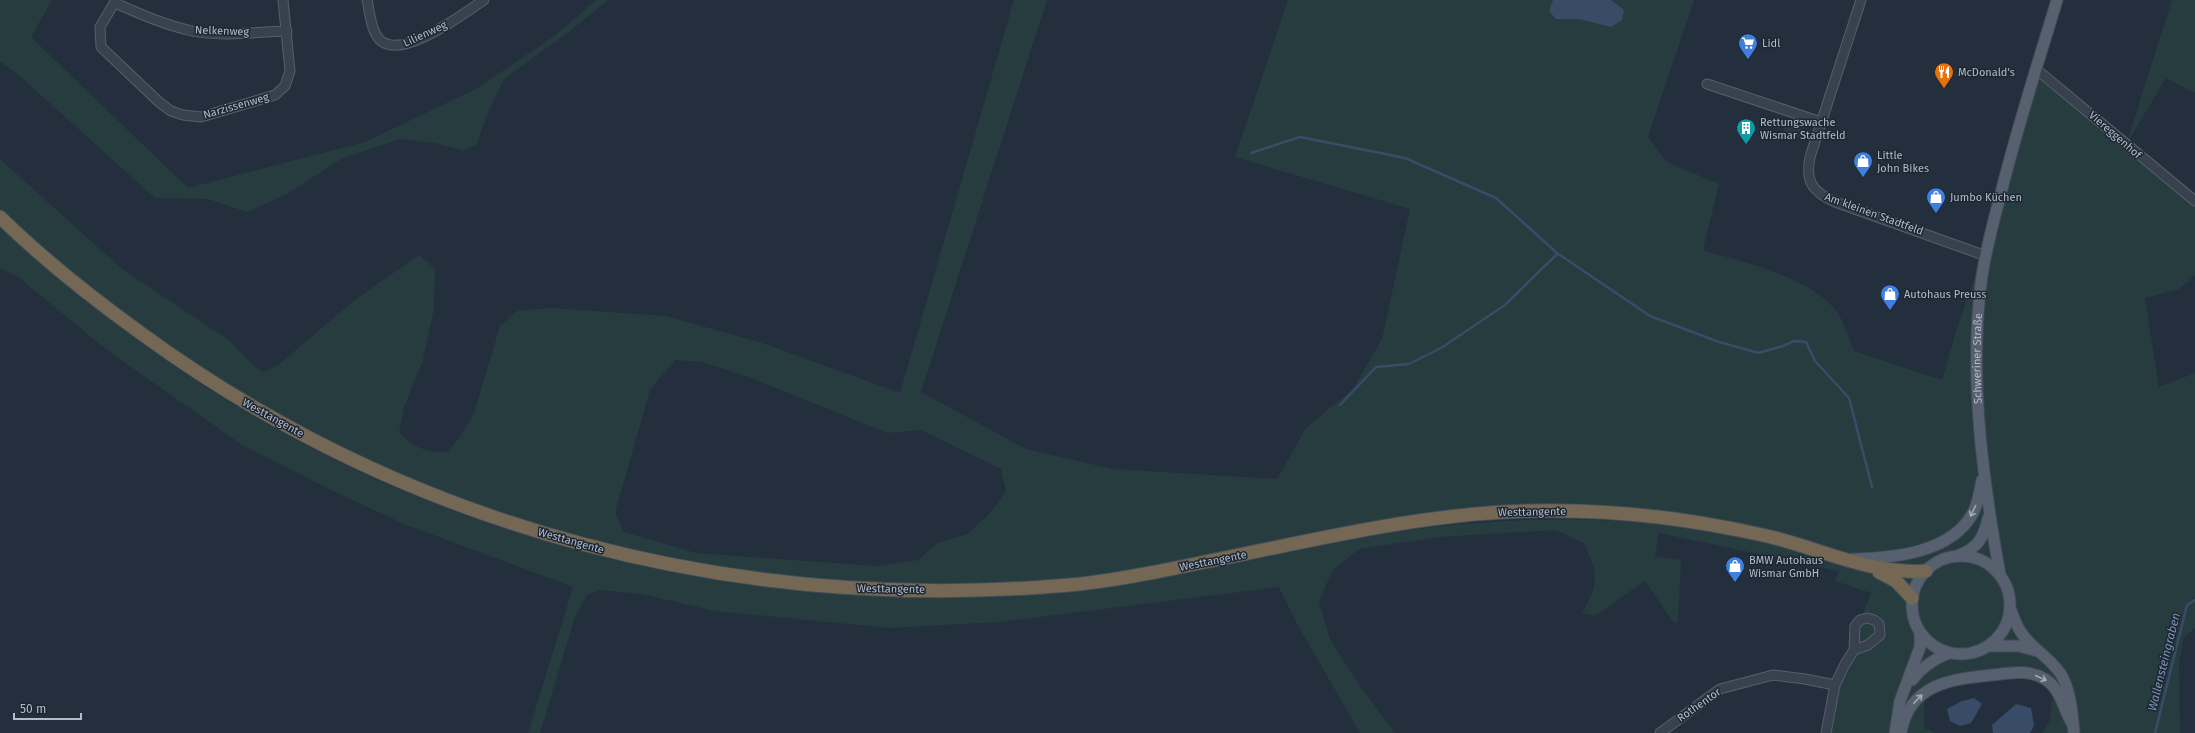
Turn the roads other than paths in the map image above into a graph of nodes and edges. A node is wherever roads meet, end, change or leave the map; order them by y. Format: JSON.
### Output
{"nodes":[{"id":1,"x":283,"y":0,"type":"edge"},
{"id":2,"x":366,"y":0,"type":"edge"},
{"id":3,"x":484,"y":0,"type":"edge"},
{"id":4,"x":1861,"y":0,"type":"edge"},
{"id":5,"x":2057,"y":0,"type":"edge"},
{"id":6,"x":115,"y":2,"type":"edge"},
{"id":7,"x":287,"y":31,"type":"junction"},
{"id":8,"x":2036,"y":69,"type":"junction"},
{"id":9,"x":1707,"y":84,"type":"dead end"},
{"id":10,"x":1821,"y":122,"type":"junction"},
{"id":11,"x":2195,"y":201,"type":"edge"},
{"id":12,"x":0,"y":217,"type":"edge"},
{"id":13,"x":1986,"y":256,"type":"junction"},
{"id":14,"x":1984,"y":474,"type":"junction"},
{"id":15,"x":1989,"y":511,"type":"junction"},
{"id":16,"x":1959,"y":556,"type":"junction"},
{"id":17,"x":1849,"y":559,"type":"junction"},
{"id":18,"x":1866,"y":565,"type":"junction"},
{"id":19,"x":1926,"y":571,"type":"junction"},
{"id":20,"x":2000,"y":575,"type":"junction"},
{"id":21,"x":1912,"y":598,"type":"junction"},
{"id":22,"x":2010,"y":609,"type":"junction"},
{"id":23,"x":1920,"y":633,"type":"junction"},
{"id":24,"x":1988,"y":646,"type":"junction"},
{"id":25,"x":1854,"y":650,"type":"dead end"},
{"id":26,"x":1949,"y":653,"type":"junction"},
{"id":27,"x":2049,"y":660,"type":"junction"},
{"id":28,"x":1835,"y":685,"type":"junction"},
{"id":29,"x":1907,"y":687,"type":"junction"},
{"id":30,"x":2074,"y":729,"type":"edge"},
{"id":31,"x":1660,"y":733,"type":"edge"},
{"id":32,"x":1826,"y":733,"type":"edge"},
{"id":33,"x":1895,"y":733,"type":"edge"},
{"id":34,"x":1901,"y":733,"type":"edge"}],
"edges":[{"from":1,"to":7,"type":"street","name":"Narzissenweg"},
{"from":2,"to":3,"type":"street","name":"Lilienweg"},
{"from":4,"to":10,"type":"street","name":"Am kleinen Stadtfeld"},
{"from":5,"to":8,"type":"main road","name":"Schweriner Straße"},
{"from":6,"to":7,"type":"street","name":"Nelkenweg"},
{"from":6,"to":7,"type":"street","name":"Narzissenweg"},
{"from":8,"to":11,"type":"street","name":"Viereggenhof"},
{"from":8,"to":13,"type":"main road","name":"Schweriner Straße"},
{"from":9,"to":10,"type":"street"},
{"from":10,"to":13,"type":"street","name":"Am kleinen Stadtfeld"},
{"from":12,"to":17,"type":"highway","name":"Westtangente"},
{"from":13,"to":14,"type":"main road","name":"Schweriner Straße"},
{"from":14,"to":15,"type":"main road","name":"Schweriner Straße"},
{"from":14,"to":17,"type":"main road","one_way":true},
{"from":15,"to":16,"type":"main road","name":"Schweriner Straße"},
{"from":15,"to":20,"type":"main road","name":"Schweriner Straße"},
{"from":16,"to":19,"type":"main road"},
{"from":16,"to":20,"type":"main road"},
{"from":17,"to":18,"type":"highway","name":"Westtangente"},
{"from":18,"to":19,"type":"highway","name":"Westtangente"},
{"from":18,"to":21,"type":"highway","name":"Westtangente"},
{"from":19,"to":21,"type":"main road"},
{"from":20,"to":22,"type":"main road"},
{"from":21,"to":23,"type":"main road"},
{"from":22,"to":24,"type":"main road"},
{"from":22,"to":27,"type":"main road"},
{"from":23,"to":26,"type":"main road"},
{"from":23,"to":29,"type":"main road"},
{"from":24,"to":26,"type":"main road"},
{"from":24,"to":27,"type":"main road"},
{"from":25,"to":28,"type":"street"},
{"from":26,"to":29,"type":"main road"},
{"from":27,"to":30,"type":"main road"},
{"from":28,"to":31,"type":"street","name":"Rothentor"},
{"from":28,"to":32,"type":"street"},
{"from":29,"to":33,"type":"main road"},
{"from":34,"to":30,"type":"main road","one_way":true}]}
